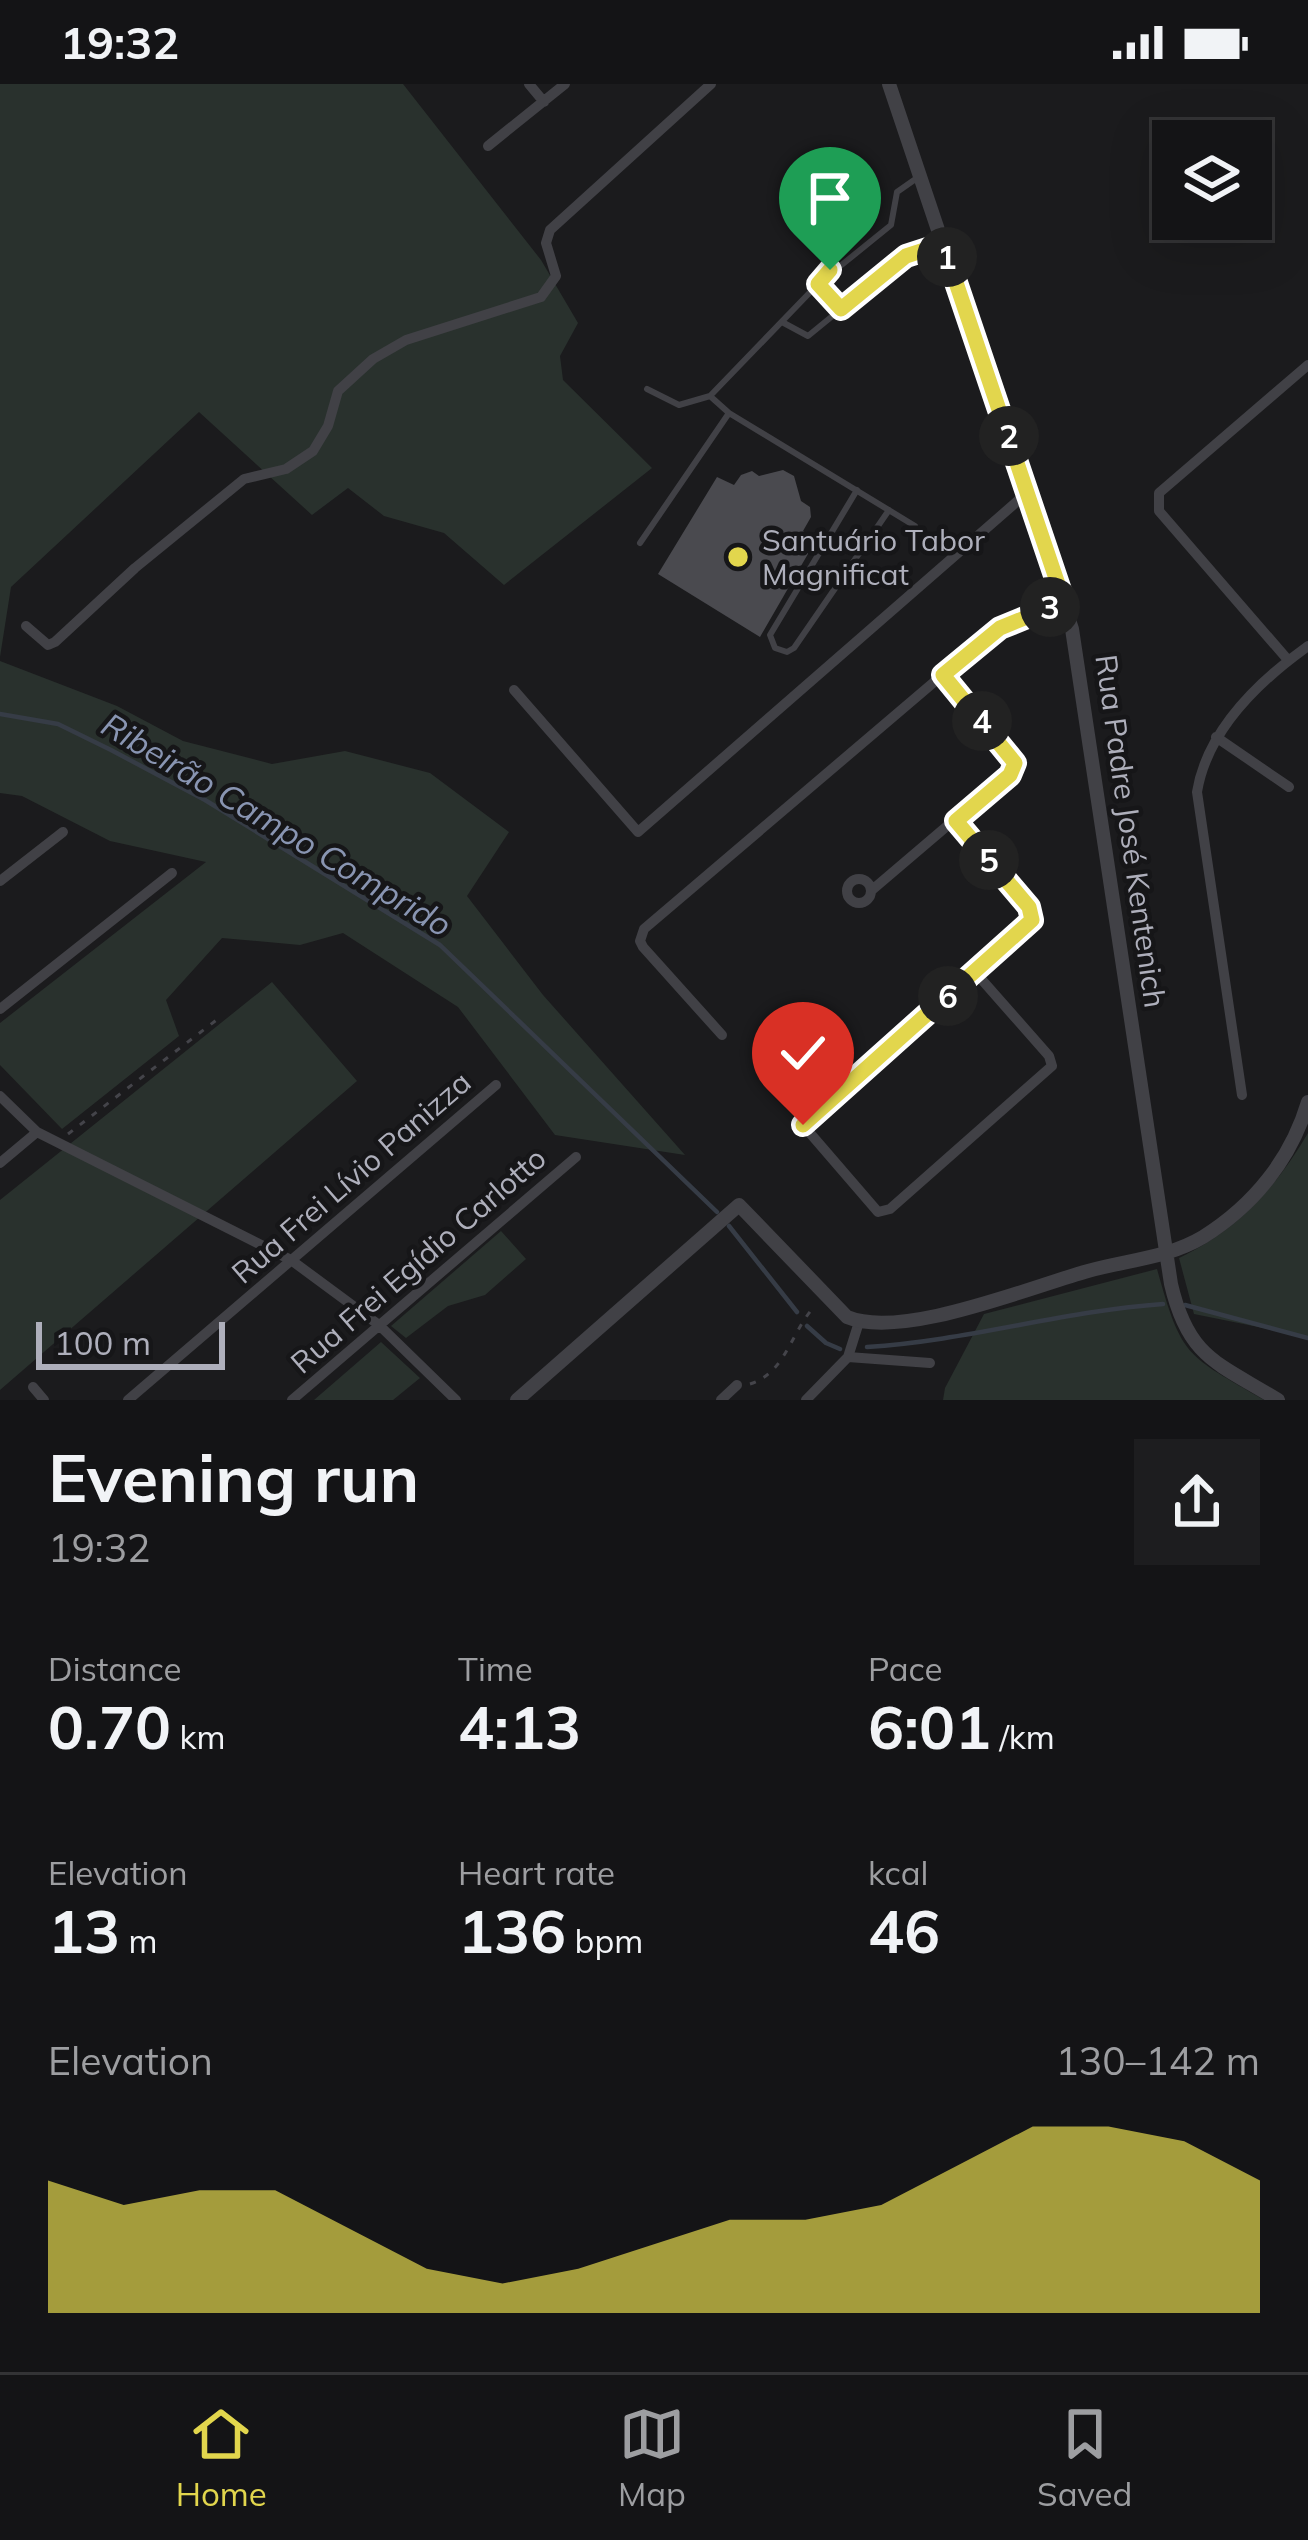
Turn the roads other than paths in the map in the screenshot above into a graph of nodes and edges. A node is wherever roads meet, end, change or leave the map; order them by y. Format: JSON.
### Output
{"nodes":[{"id":1,"x":529,"y":84,"type":"edge"},
{"id":2,"x":565,"y":84,"type":"edge"},
{"id":3,"x":712,"y":84,"type":"edge"},
{"id":4,"x":890,"y":84,"type":"edge"},
{"id":5,"x":544,"y":102,"type":"junction"},
{"id":6,"x":488,"y":146,"type":"dead end"},
{"id":7,"x":920,"y":176,"type":"junction"},
{"id":8,"x":943,"y":244,"type":"junction"},
{"id":9,"x":818,"y":284,"type":"junction"},
{"id":10,"x":841,"y":309,"type":"junction"},
{"id":11,"x":782,"y":322,"type":"junction"},
{"id":12,"x":1308,"y":365,"type":"edge"},
{"id":13,"x":647,"y":389,"type":"dead end"},
{"id":14,"x":710,"y":396,"type":"junction"},
{"id":15,"x":729,"y":413,"type":"junction"},
{"id":16,"x":857,"y":490,"type":"junction"},
{"id":17,"x":1028,"y":492,"type":"junction"},
{"id":18,"x":889,"y":510,"type":"junction"},
{"id":19,"x":915,"y":526,"type":"dead end"},
{"id":20,"x":640,"y":543,"type":"dead end"},
{"id":21,"x":1064,"y":602,"type":"junction"},
{"id":22,"x":26,"y":626,"type":"dead end"},
{"id":23,"x":1308,"y":646,"type":"edge"},
{"id":24,"x":1288,"y":660,"type":"junction"},
{"id":25,"x":943,"y":675,"type":"junction"},
{"id":26,"x":514,"y":690,"type":"dead end"},
{"id":27,"x":1216,"y":737,"type":"junction"},
{"id":28,"x":1289,"y":787,"type":"dead end"},
{"id":29,"x":956,"y":821,"type":"junction"},
{"id":30,"x":63,"y":832,"type":"dead end"},
{"id":31,"x":172,"y":873,"type":"dead end"},
{"id":32,"x":0,"y":881,"type":"edge"},
{"id":33,"x":872,"y":890,"type":"dead end"},
{"id":34,"x":975,"y":972,"type":"junction"},
{"id":35,"x":0,"y":1010,"type":"edge"},
{"id":36,"x":722,"y":1035,"type":"dead end"},
{"id":37,"x":496,"y":1084,"type":"dead end"},
{"id":38,"x":1242,"y":1095,"type":"dead end"},
{"id":39,"x":0,"y":1096,"type":"edge"},
{"id":40,"x":1308,"y":1102,"type":"edge"},
{"id":41,"x":38,"y":1132,"type":"junction"},
{"id":42,"x":576,"y":1157,"type":"dead end"},
{"id":43,"x":0,"y":1163,"type":"edge"},
{"id":44,"x":1166,"y":1254,"type":"junction"},
{"id":45,"x":291,"y":1260,"type":"junction"},
{"id":46,"x":859,"y":1322,"type":"junction"},
{"id":47,"x":379,"y":1325,"type":"junction"},
{"id":48,"x":848,"y":1357,"type":"junction"},
{"id":49,"x":930,"y":1363,"type":"dead end"},
{"id":50,"x":736,"y":1385,"type":"road end"},
{"id":51,"x":32,"y":1387,"type":"dead end"},
{"id":52,"x":44,"y":1400,"type":"edge"},
{"id":53,"x":128,"y":1400,"type":"edge"},
{"id":54,"x":292,"y":1400,"type":"edge"},
{"id":55,"x":456,"y":1400,"type":"edge"},
{"id":56,"x":517,"y":1400,"type":"edge"},
{"id":57,"x":721,"y":1400,"type":"edge"},
{"id":58,"x":806,"y":1400,"type":"edge"},
{"id":59,"x":1278,"y":1400,"type":"edge"}],
"edges":[{"from":1,"to":5,"type":"street"},
{"from":2,"to":5,"type":"street"},
{"from":3,"to":22,"type":"street"},
{"from":4,"to":7,"type":"street","name":"Rua Padre José Kentenich"},
{"from":5,"to":6,"type":"street"},
{"from":7,"to":8,"type":"street","name":"Rua Padre José Kentenich"},
{"from":7,"to":9,"type":"lane"},
{"from":8,"to":10,"type":"lane"},
{"from":8,"to":17,"type":"street","name":"Rua Padre José Kentenich"},
{"from":9,"to":10,"type":"lane"},
{"from":9,"to":11,"type":"lane"},
{"from":10,"to":11,"type":"lane"},
{"from":11,"to":14,"type":"lane"},
{"from":12,"to":24,"type":"street"},
{"from":13,"to":14,"type":"lane"},
{"from":14,"to":15,"type":"lane"},
{"from":15,"to":16,"type":"lane"},
{"from":15,"to":20,"type":"lane"},
{"from":16,"to":18,"type":"lane"},
{"from":16,"to":18,"type":"lane"},
{"from":17,"to":21,"type":"street","name":"Rua Padre José Kentenich"},
{"from":17,"to":26,"type":"street"},
{"from":18,"to":19,"type":"lane"},
{"from":21,"to":25,"type":"street"},
{"from":21,"to":44,"type":"street","name":"Rua Padre José Kentenich"},
{"from":23,"to":24,"type":"street"},
{"from":24,"to":27,"type":"street"},
{"from":25,"to":29,"type":"street"},
{"from":25,"to":36,"type":"street"},
{"from":27,"to":28,"type":"street"},
{"from":27,"to":38,"type":"street"},
{"from":29,"to":33,"type":"street"},
{"from":29,"to":34,"type":"street"},
{"from":30,"to":32,"type":"street"},
{"from":31,"to":35,"type":"street"},
{"from":34,"to":34,"type":"street"},
{"from":37,"to":45,"type":"street","name":"Rua Frei Lívio Panizza"},
{"from":39,"to":41,"type":"street"},
{"from":40,"to":44,"type":"street"},
{"from":41,"to":43,"type":"street"},
{"from":41,"to":45,"type":"street"},
{"from":42,"to":47,"type":"street","name":"Rua Frei Egídio Carlotto"},
{"from":44,"to":46,"type":"street"},
{"from":44,"to":59,"type":"street","name":"Rua Padre José Kentenich"},
{"from":45,"to":47,"type":"street"},
{"from":45,"to":53,"type":"street","name":"Rua Frei Lívio Panizza"},
{"from":46,"to":48,"type":"street"},
{"from":46,"to":56,"type":"street"},
{"from":47,"to":54,"type":"street","name":"Rua Frei Egídio Carlotto"},
{"from":47,"to":55,"type":"street"},
{"from":48,"to":49,"type":"street"},
{"from":48,"to":58,"type":"street"},
{"from":50,"to":57,"type":"street"},
{"from":51,"to":52,"type":"street"}]}
